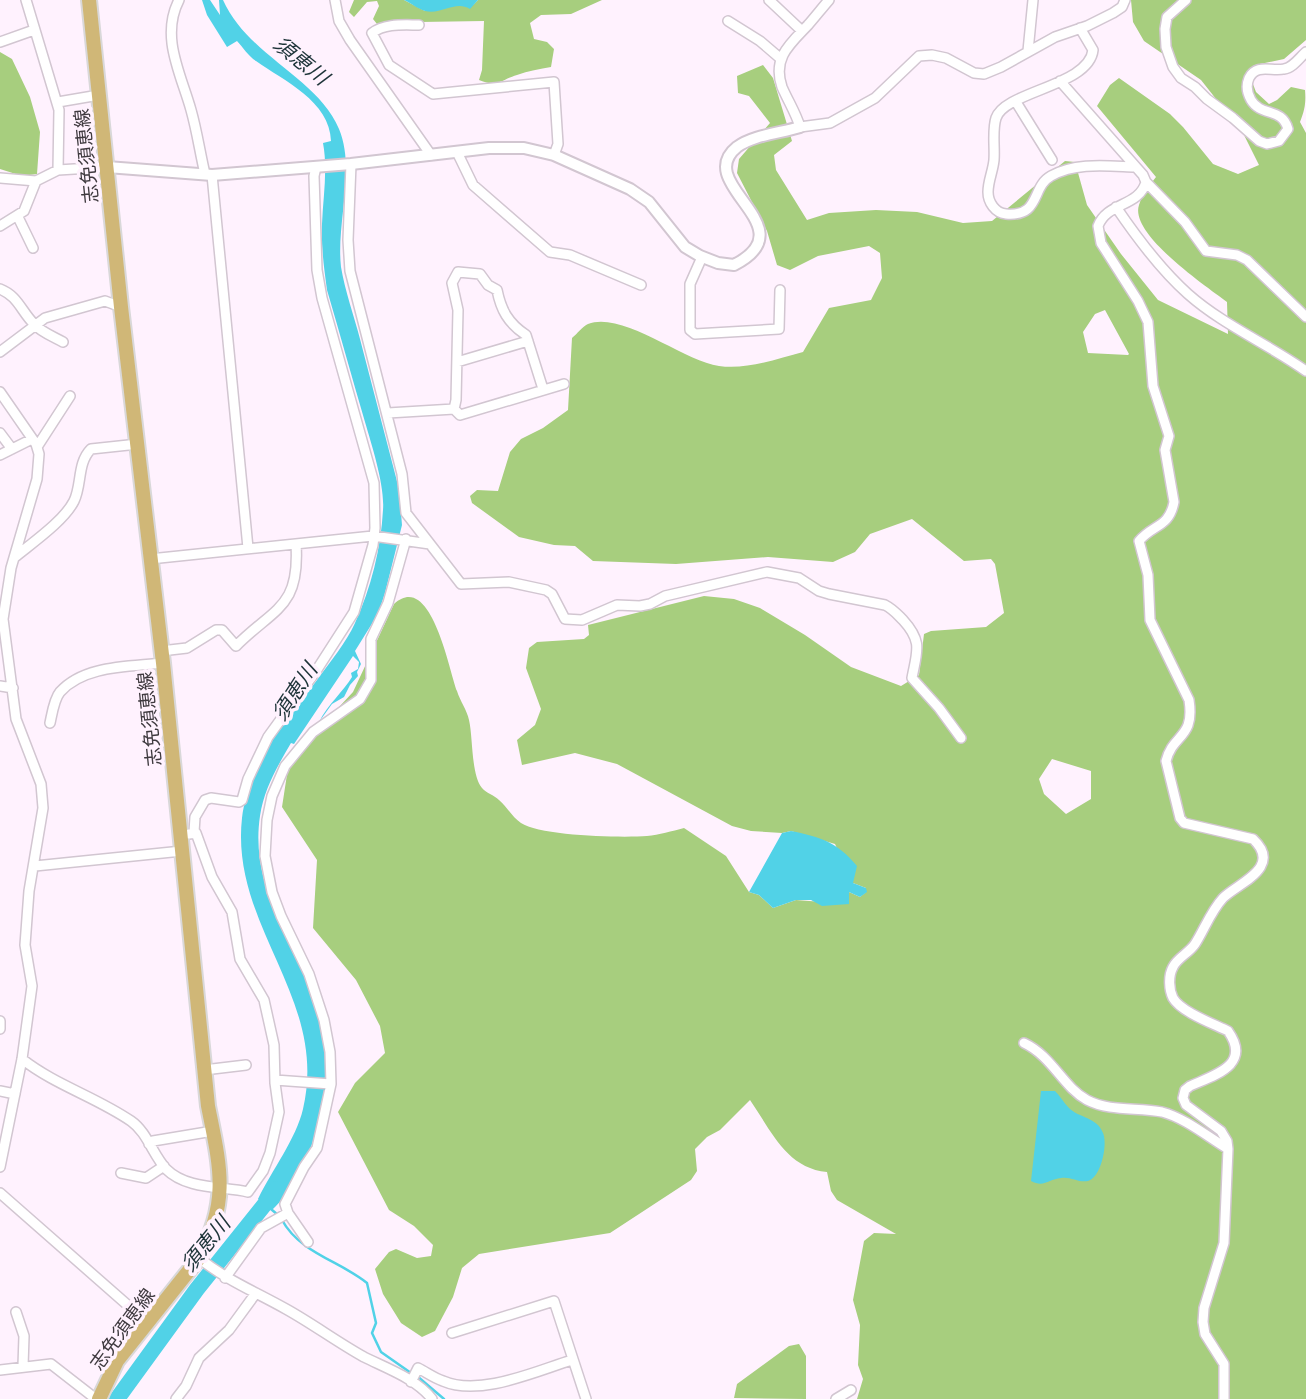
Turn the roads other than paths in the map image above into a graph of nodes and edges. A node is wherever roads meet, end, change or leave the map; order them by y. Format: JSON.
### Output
{"nodes":[{"id":1,"x":26,"y":0,"type":"edge"},
{"id":2,"x":89,"y":0,"type":"edge"},
{"id":3,"x":179,"y":0,"type":"edge"},
{"id":4,"x":335,"y":0,"type":"edge"},
{"id":5,"x":769,"y":0,"type":"edge"},
{"id":6,"x":830,"y":0,"type":"edge"},
{"id":7,"x":1033,"y":0,"type":"edge"},
{"id":8,"x":1125,"y":0,"type":"edge"},
{"id":9,"x":1186,"y":0,"type":"edge"},
{"id":10,"x":728,"y":21,"type":"dead end"},
{"id":11,"x":419,"y":25,"type":"dead end"},
{"id":12,"x":1080,"y":28,"type":"junction"},
{"id":13,"x":34,"y":30,"type":"junction"},
{"id":14,"x":802,"y":31,"type":"junction"},
{"id":15,"x":0,"y":41,"type":"edge"},
{"id":16,"x":1028,"y":51,"type":"junction"},
{"id":17,"x":1306,"y":52,"type":"edge"},
{"id":18,"x":781,"y":59,"type":"junction"},
{"id":19,"x":1060,"y":81,"type":"junction"},
{"id":20,"x":99,"y":95,"type":"junction"},
{"id":21,"x":58,"y":102,"type":"junction"},
{"id":22,"x":1016,"y":102,"type":"junction"},
{"id":23,"x":800,"y":127,"type":"junction"},
{"id":24,"x":457,"y":152,"type":"junction"},
{"id":25,"x":431,"y":155,"type":"junction"},
{"id":26,"x":554,"y":155,"type":"junction"},
{"id":27,"x":1052,"y":160,"type":"dead end"},
{"id":28,"x":349,"y":164,"type":"junction"},
{"id":29,"x":319,"y":166,"type":"junction"},
{"id":30,"x":107,"y":167,"type":"junction"},
{"id":31,"x":1135,"y":167,"type":"junction"},
{"id":32,"x":58,"y":170,"type":"junction"},
{"id":33,"x":209,"y":175,"type":"junction"},
{"id":34,"x":0,"y":178,"type":"edge"},
{"id":35,"x":36,"y":181,"type":"junction"},
{"id":36,"x":1146,"y":182,"type":"junction"},
{"id":37,"x":1116,"y":207,"type":"junction"},
{"id":38,"x":19,"y":216,"type":"junction"},
{"id":39,"x":0,"y":226,"type":"edge"},
{"id":40,"x":33,"y":248,"type":"dead end"},
{"id":41,"x":702,"y":257,"type":"junction"},
{"id":42,"x":640,"y":285,"type":"dead end"},
{"id":43,"x":0,"y":289,"type":"edge"},
{"id":44,"x":780,"y":290,"type":"dead end"},
{"id":45,"x":121,"y":307,"type":"junction"},
{"id":46,"x":1306,"y":317,"type":"edge"},
{"id":47,"x":35,"y":325,"type":"junction"},
{"id":48,"x":528,"y":341,"type":"junction"},
{"id":49,"x":62,"y":342,"type":"dead end"},
{"id":50,"x":0,"y":352,"type":"edge"},
{"id":51,"x":457,"y":362,"type":"junction"},
{"id":52,"x":1306,"y":371,"type":"edge"},
{"id":53,"x":564,"y":383,"type":"dead end"},
{"id":54,"x":543,"y":389,"type":"junction"},
{"id":55,"x":0,"y":392,"type":"edge"},
{"id":56,"x":70,"y":396,"type":"dead end"},
{"id":57,"x":454,"y":408,"type":"junction"},
{"id":58,"x":388,"y":413,"type":"junction"},
{"id":59,"x":0,"y":433,"type":"edge"},
{"id":60,"x":35,"y":443,"type":"junction"},
{"id":61,"x":138,"y":444,"type":"junction"},
{"id":62,"x":12,"y":449,"type":"junction"},
{"id":63,"x":0,"y":455,"type":"edge"},
{"id":64,"x":373,"y":536,"type":"junction"},
{"id":65,"x":405,"y":539,"type":"junction"},
{"id":66,"x":296,"y":544,"type":"junction"},
{"id":67,"x":430,"y":544,"type":"junction"},
{"id":68,"x":248,"y":548,"type":"junction"},
{"id":69,"x":13,"y":559,"type":"junction"},
{"id":70,"x":150,"y":559,"type":"junction"},
{"id":71,"x":162,"y":657,"type":"junction"},
{"id":72,"x":0,"y":686,"type":"edge"},
{"id":73,"x":13,"y":688,"type":"junction"},
{"id":74,"x":50,"y":723,"type":"dead end"},
{"id":75,"x":961,"y":738,"type":"dead end"},
{"id":76,"x":187,"y":834,"type":"junction"},
{"id":77,"x":182,"y":851,"type":"junction"},
{"id":78,"x":35,"y":866,"type":"junction"},
{"id":79,"x":0,"y":1021,"type":"edge"},
{"id":80,"x":0,"y":1029,"type":"edge"},
{"id":81,"x":1024,"y":1043,"type":"dead end"},
{"id":82,"x":22,"y":1059,"type":"junction"},
{"id":83,"x":246,"y":1065,"type":"dead end"},
{"id":84,"x":204,"y":1070,"type":"junction"},
{"id":85,"x":275,"y":1080,"type":"junction"},
{"id":86,"x":331,"y":1084,"type":"junction"},
{"id":87,"x":0,"y":1091,"type":"edge"},
{"id":88,"x":15,"y":1094,"type":"junction"},
{"id":89,"x":213,"y":1131,"type":"junction"},
{"id":90,"x":149,"y":1144,"type":"junction"},
{"id":91,"x":1228,"y":1149,"type":"junction"},
{"id":92,"x":164,"y":1166,"type":"junction"},
{"id":93,"x":0,"y":1167,"type":"edge"},
{"id":94,"x":121,"y":1173,"type":"dead end"},
{"id":95,"x":221,"y":1188,"type":"junction"},
{"id":96,"x":0,"y":1194,"type":"edge"},
{"id":97,"x":288,"y":1213,"type":"junction"},
{"id":98,"x":308,"y":1242,"type":"dead end"},
{"id":99,"x":202,"y":1261,"type":"junction"},
{"id":100,"x":225,"y":1278,"type":"junction"},
{"id":101,"x":256,"y":1293,"type":"junction"},
{"id":102,"x":16,"y":1312,"type":"dead end"},
{"id":103,"x":148,"y":1323,"type":"junction"},
{"id":104,"x":452,"y":1333,"type":"dead end"},
{"id":105,"x":572,"y":1360,"type":"junction"},
{"id":106,"x":23,"y":1366,"type":"junction"},
{"id":107,"x":0,"y":1370,"type":"edge"},
{"id":108,"x":411,"y":1382,"type":"junction"},
{"id":109,"x":851,"y":1390,"type":"dead end"},
{"id":110,"x":98,"y":1399,"type":"edge"},
{"id":111,"x":176,"y":1399,"type":"edge"},
{"id":112,"x":432,"y":1399,"type":"edge"},
{"id":113,"x":586,"y":1399,"type":"edge"},
{"id":114,"x":835,"y":1399,"type":"edge"},
{"id":115,"x":1224,"y":1399,"type":"edge"}],
"edges":[{"from":1,"to":13,"type":"street"},
{"from":2,"to":20,"type":"main road","name":"志免須恵線"},
{"from":3,"to":33,"type":"street"},
{"from":4,"to":25,"type":"street"},
{"from":5,"to":14,"type":"street"},
{"from":6,"to":14,"type":"street"},
{"from":7,"to":16,"type":"street"},
{"from":8,"to":12,"type":"street"},
{"from":9,"to":17,"type":"street"},
{"from":10,"to":18,"type":"street"},
{"from":11,"to":26,"type":"street"},
{"from":12,"to":16,"type":"street"},
{"from":12,"to":19,"type":"street"},
{"from":13,"to":15,"type":"street"},
{"from":13,"to":21,"type":"street"},
{"from":14,"to":18,"type":"street"},
{"from":16,"to":23,"type":"street"},
{"from":18,"to":23,"type":"street"},
{"from":19,"to":22,"type":"street"},
{"from":19,"to":31,"type":"street"},
{"from":20,"to":21,"type":"street"},
{"from":20,"to":30,"type":"main road","name":"志免須恵線"},
{"from":21,"to":32,"type":"street"},
{"from":22,"to":27,"type":"street"},
{"from":22,"to":31,"type":"street"},
{"from":23,"to":41,"type":"street"},
{"from":24,"to":25,"type":"street"},
{"from":24,"to":26,"type":"street"},
{"from":24,"to":42,"type":"street"},
{"from":25,"to":28,"type":"street"},
{"from":26,"to":41,"type":"street"},
{"from":28,"to":29,"type":"street"},
{"from":28,"to":58,"type":"street"},
{"from":29,"to":33,"type":"street"},
{"from":29,"to":64,"type":"street"},
{"from":30,"to":32,"type":"street"},
{"from":30,"to":33,"type":"street"},
{"from":30,"to":45,"type":"main road","name":"志免須恵線"},
{"from":31,"to":36,"type":"street"},
{"from":32,"to":35,"type":"street"},
{"from":33,"to":68,"type":"street"},
{"from":34,"to":35,"type":"street"},
{"from":35,"to":38,"type":"street"},
{"from":36,"to":37,"type":"street"},
{"from":36,"to":46,"type":"street"},
{"from":37,"to":52,"type":"street"},
{"from":37,"to":91,"type":"street"},
{"from":38,"to":39,"type":"street"},
{"from":38,"to":40,"type":"street"},
{"from":41,"to":44,"type":"street"},
{"from":43,"to":47,"type":"street"},
{"from":45,"to":47,"type":"street"},
{"from":45,"to":61,"type":"main road","name":"志免須恵線"},
{"from":47,"to":49,"type":"street"},
{"from":47,"to":50,"type":"street"},
{"from":48,"to":51,"type":"street"},
{"from":48,"to":51,"type":"street"},
{"from":48,"to":54,"type":"street"},
{"from":51,"to":57,"type":"street"},
{"from":53,"to":54,"type":"street"},
{"from":54,"to":57,"type":"street"},
{"from":55,"to":60,"type":"street"},
{"from":56,"to":60,"type":"street"},
{"from":57,"to":58,"type":"street"},
{"from":58,"to":67,"type":"street"},
{"from":59,"to":62,"type":"street"},
{"from":60,"to":62,"type":"street"},
{"from":60,"to":69,"type":"street"},
{"from":61,"to":69,"type":"street"},
{"from":61,"to":70,"type":"main road","name":"志免須恵線"},
{"from":62,"to":63,"type":"street"},
{"from":64,"to":65,"type":"street"},
{"from":64,"to":66,"type":"street"},
{"from":64,"to":76,"type":"street"},
{"from":65,"to":67,"type":"street"},
{"from":65,"to":86,"type":"street"},
{"from":66,"to":68,"type":"street"},
{"from":66,"to":71,"type":"street"},
{"from":67,"to":75,"type":"street"},
{"from":68,"to":70,"type":"street"},
{"from":69,"to":73,"type":"street"},
{"from":70,"to":71,"type":"main road","name":"志免須恵線"},
{"from":71,"to":74,"type":"street"},
{"from":71,"to":76,"type":"main road","name":"志免須恵線"},
{"from":72,"to":73,"type":"street"},
{"from":73,"to":78,"type":"street"},
{"from":76,"to":77,"type":"main road","name":"志免須恵線"},
{"from":76,"to":85,"type":"street"},
{"from":77,"to":78,"type":"street"},
{"from":77,"to":84,"type":"main road","name":"志免須恵線"},
{"from":78,"to":82,"type":"street"},
{"from":79,"to":80,"type":"street"},
{"from":81,"to":91,"type":"street"},
{"from":82,"to":88,"type":"street"},
{"from":82,"to":90,"type":"street"},
{"from":83,"to":84,"type":"street"},
{"from":84,"to":89,"type":"main road","name":"志免須恵線"},
{"from":85,"to":86,"type":"street"},
{"from":85,"to":95,"type":"street"},
{"from":86,"to":97,"type":"street"},
{"from":87,"to":88,"type":"street"},
{"from":88,"to":93,"type":"street"},
{"from":89,"to":90,"type":"street"},
{"from":89,"to":95,"type":"main road","name":"志免須恵線"},
{"from":90,"to":92,"type":"street"},
{"from":91,"to":115,"type":"street"},
{"from":92,"to":94,"type":"street"},
{"from":92,"to":95,"type":"street"},
{"from":95,"to":99,"type":"main road","name":"志免須恵線"},
{"from":96,"to":103,"type":"street"},
{"from":97,"to":98,"type":"street"},
{"from":97,"to":100,"type":"street"},
{"from":99,"to":100,"type":"street"},
{"from":99,"to":103,"type":"main road","name":"志免須恵線"},
{"from":100,"to":101,"type":"street"},
{"from":101,"to":108,"type":"street"},
{"from":101,"to":111,"type":"street"},
{"from":102,"to":106,"type":"street"},
{"from":103,"to":110,"type":"main road","name":"志免須恵線"},
{"from":104,"to":105,"type":"street"},
{"from":105,"to":108,"type":"street"},
{"from":105,"to":113,"type":"street"},
{"from":106,"to":107,"type":"street"},
{"from":106,"to":110,"type":"street"},
{"from":108,"to":112,"type":"street"},
{"from":109,"to":114,"type":"street"}]}
